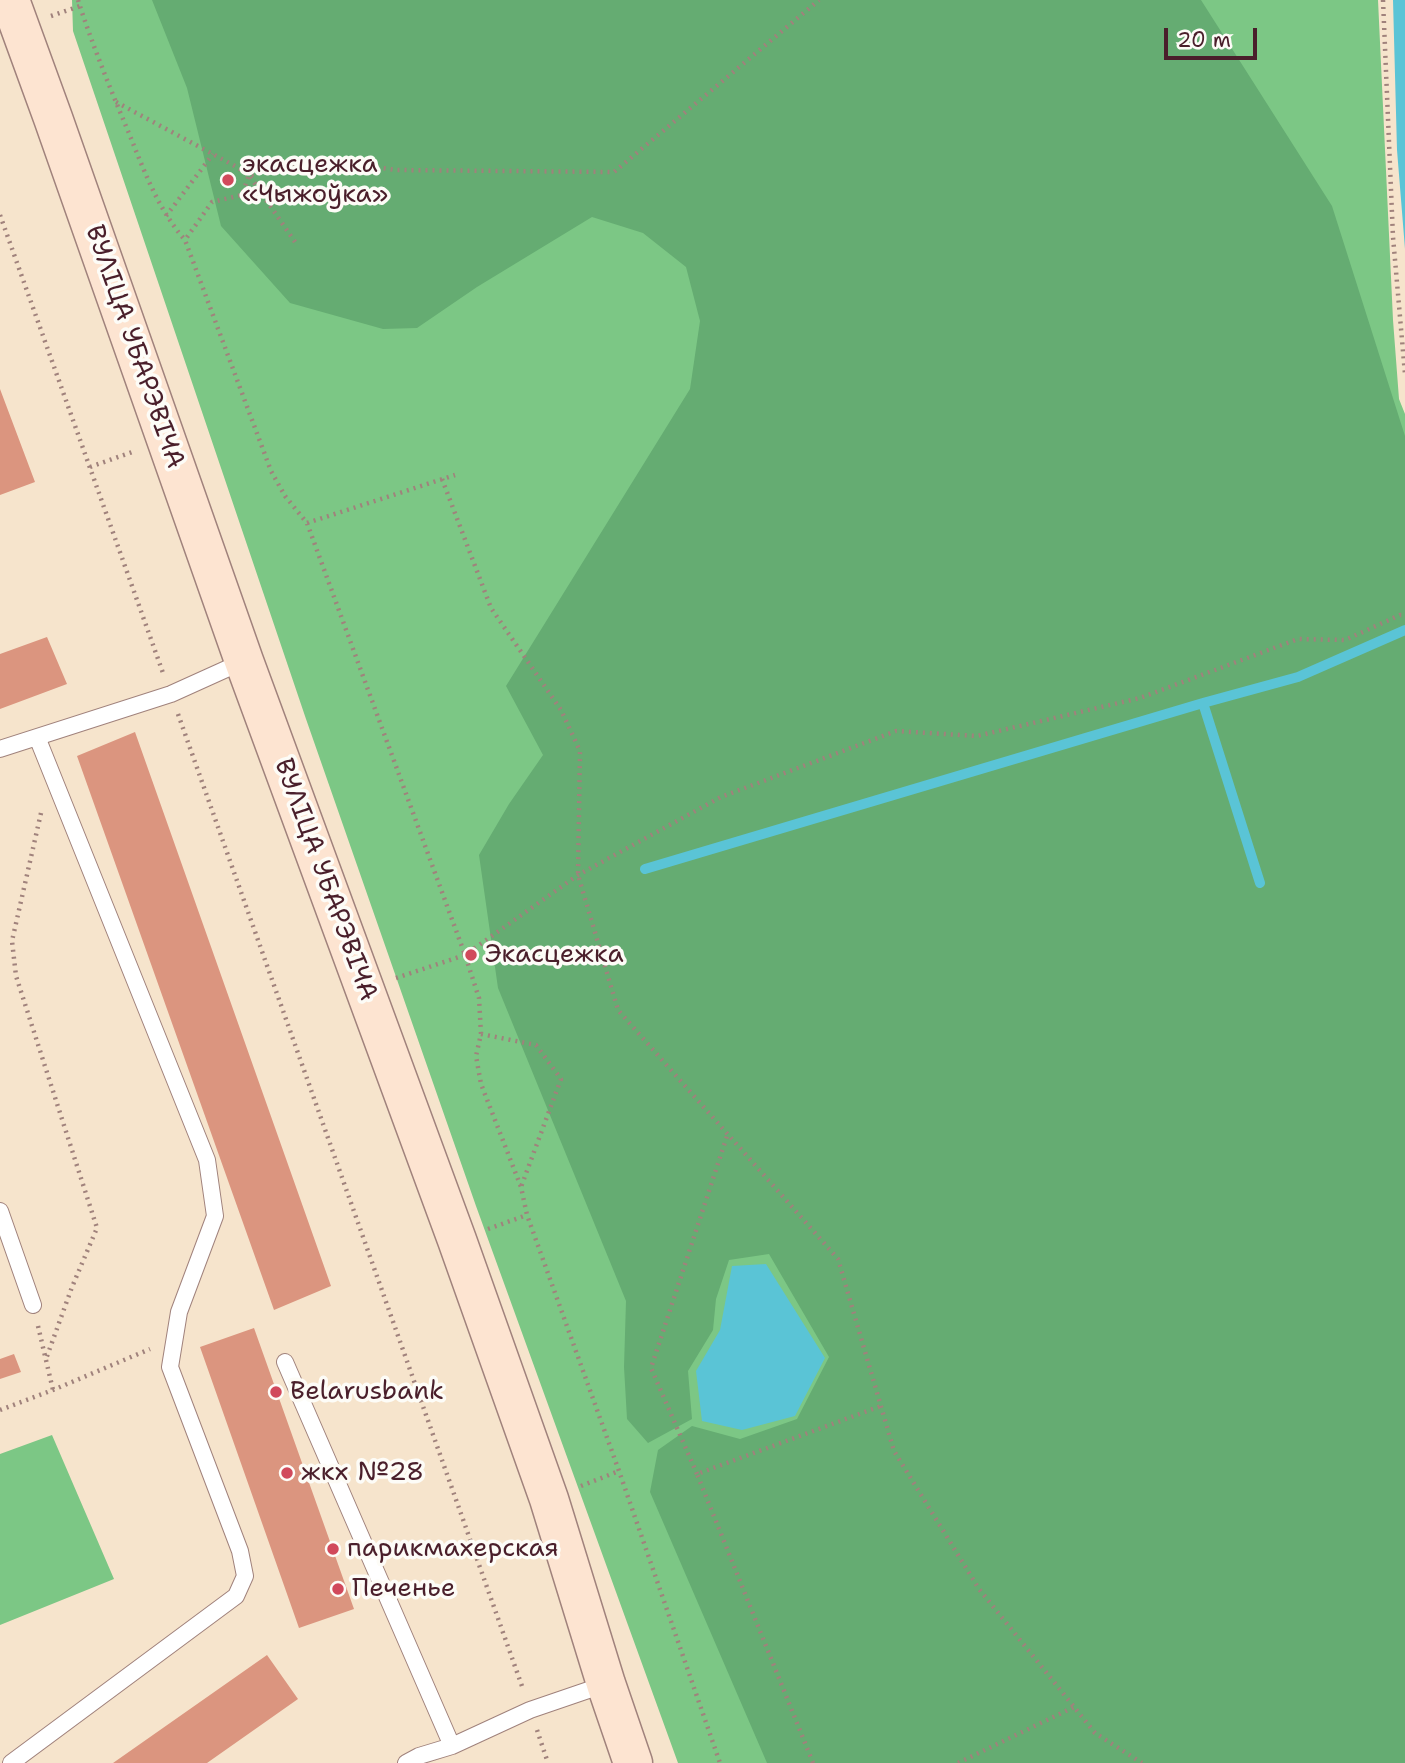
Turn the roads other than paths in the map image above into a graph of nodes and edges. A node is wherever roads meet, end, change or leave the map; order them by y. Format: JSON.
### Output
{"nodes":[{"id":1,"x":10,"y":0,"type":"edge"},
{"id":2,"x":244,"y":661,"type":"junction"},
{"id":3,"x":37,"y":737,"type":"junction"},
{"id":4,"x":0,"y":749,"type":"edge"},
{"id":5,"x":0,"y":1212,"type":"edge"},
{"id":6,"x":33,"y":1305,"type":"road end"},
{"id":7,"x":285,"y":1362,"type":"dead end"},
{"id":8,"x":606,"y":1684,"type":"junction"},
{"id":9,"x":452,"y":1746,"type":"junction"},
{"id":10,"x":415,"y":1761,"type":"edge"},
{"id":11,"x":11,"y":1763,"type":"edge"},
{"id":12,"x":633,"y":1763,"type":"edge"}],
"edges":[{"from":1,"to":2,"type":"main road","name":"ВУЛІЦА УБАРЭВІЧА"},
{"from":2,"to":3,"type":"lane"},
{"from":2,"to":8,"type":"main road","name":"ВУЛІЦА УБАРЭВІЧА"},
{"from":3,"to":4,"type":"lane"},
{"from":3,"to":11,"type":"lane"},
{"from":5,"to":6,"type":"lane"},
{"from":7,"to":9,"type":"lane"},
{"from":8,"to":9,"type":"lane"},
{"from":8,"to":12,"type":"main road","name":"ВУЛІЦА УБАРЭВІЧА"},
{"from":9,"to":10,"type":"lane"}]}
